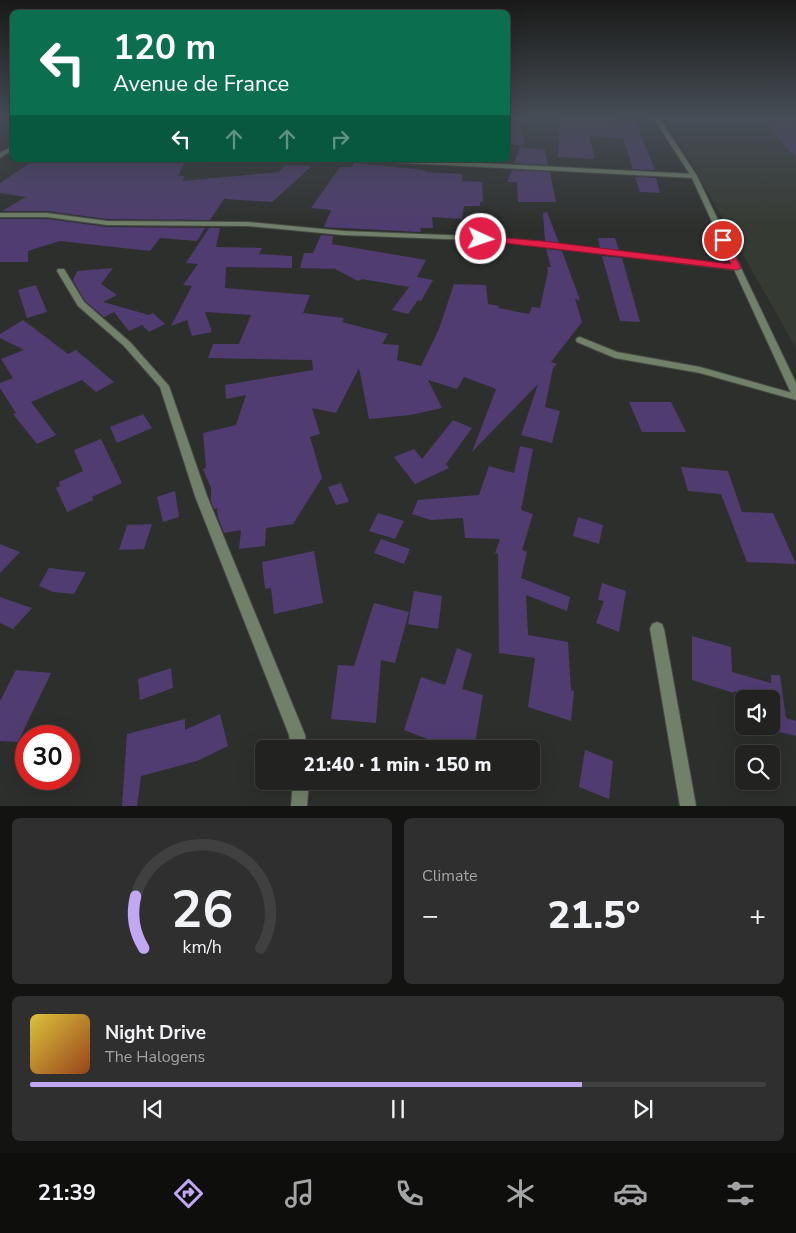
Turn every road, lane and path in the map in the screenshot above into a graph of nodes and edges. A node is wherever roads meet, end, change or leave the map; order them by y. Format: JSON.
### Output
{"nodes":[{"id":1,"x":679,"y":154,"type":"edge"},
{"id":2,"x":425,"y":162,"type":"edge"},
{"id":3,"x":694,"y":176,"type":"junction"},
{"id":4,"x":0,"y":215,"type":"edge"},
{"id":5,"x":737,"y":268,"type":"junction"},
{"id":6,"x":62,"y":271,"type":"dead end"},
{"id":7,"x":580,"y":340,"type":"dead end"},
{"id":8,"x":796,"y":393,"type":"edge"},
{"id":9,"x":796,"y":397,"type":"edge"},
{"id":10,"x":657,"y":629,"type":"dead end"},
{"id":11,"x":298,"y":740,"type":"edge"},
{"id":12,"x":300,"y":790,"type":"edge"},
{"id":13,"x":298,"y":806,"type":"edge"},
{"id":14,"x":688,"y":806,"type":"edge"}],
"edges":[{"from":1,"to":3,"type":"street"},
{"from":2,"to":3,"type":"street"},
{"from":3,"to":5,"type":"street"},
{"from":4,"to":5,"type":"street"},
{"from":5,"to":8,"type":"street"},
{"from":6,"to":11,"type":"street"},
{"from":7,"to":9,"type":"street"},
{"from":10,"to":14,"type":"street"},
{"from":12,"to":13,"type":"street"}]}
